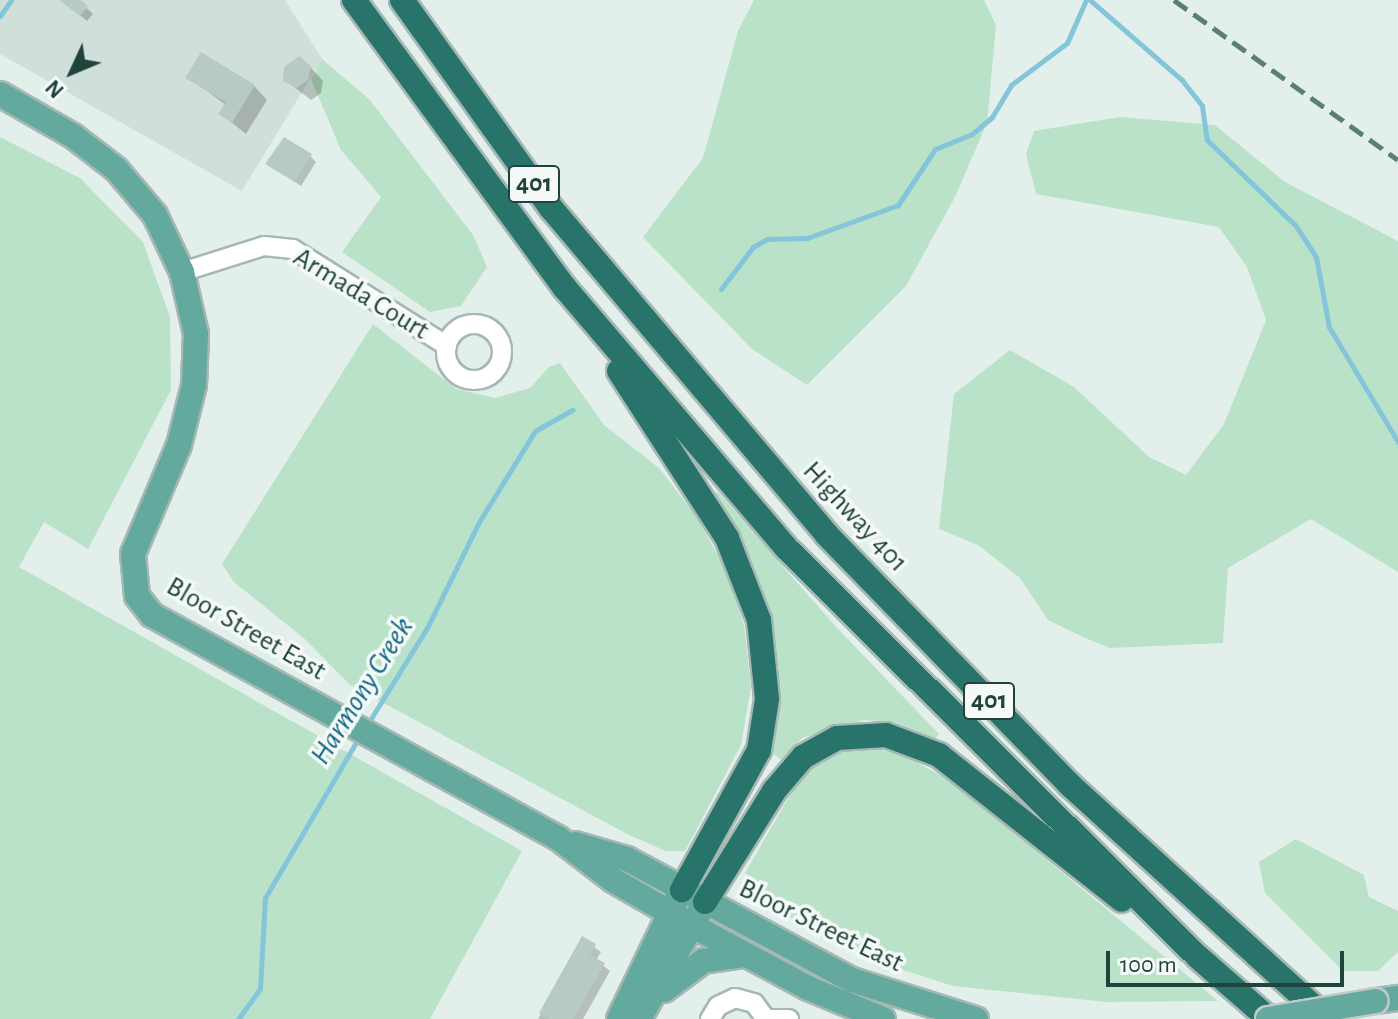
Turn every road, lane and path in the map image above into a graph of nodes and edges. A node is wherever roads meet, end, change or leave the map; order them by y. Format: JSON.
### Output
{"nodes":[{"id":1,"x":354,"y":0,"type":"edge"},
{"id":2,"x":402,"y":0,"type":"edge"},
{"id":3,"x":0,"y":94,"type":"edge"},
{"id":4,"x":182,"y":272,"type":"junction"},
{"id":5,"x":565,"y":288,"type":"junction"},
{"id":6,"x":447,"y":346,"type":"dead end"},
{"id":7,"x":558,"y":838,"type":"junction"},
{"id":8,"x":682,"y":890,"type":"junction"},
{"id":9,"x":705,"y":902,"type":"junction"},
{"id":10,"x":668,"y":912,"type":"junction"},
{"id":11,"x":691,"y":925,"type":"junction"},
{"id":12,"x":750,"y":956,"type":"junction"},
{"id":13,"x":1198,"y":957,"type":"junction"},
{"id":14,"x":1387,"y":1000,"type":"edge"},
{"id":15,"x":642,"y":1014,"type":"edge"},
{"id":16,"x":619,"y":1019,"type":"edge"},
{"id":17,"x":710,"y":1019,"type":"edge"},
{"id":18,"x":766,"y":1019,"type":"edge"},
{"id":19,"x":789,"y":1019,"type":"edge"},
{"id":20,"x":883,"y":1019,"type":"edge"},
{"id":21,"x":976,"y":1019,"type":"edge"},
{"id":22,"x":1269,"y":1019,"type":"edge"},
{"id":23,"x":1327,"y":1019,"type":"edge"}],
"edges":[{"from":1,"to":5,"type":"highway","number":"401"},
{"from":2,"to":23,"type":"highway","name":"Highway 401","number":"401"},
{"from":3,"to":4,"type":"main road","name":"Bloor Street East"},
{"from":4,"to":6,"type":"street","name":"Armada Court"},
{"from":4,"to":7,"type":"main road","name":"Bloor Street East"},
{"from":5,"to":8,"type":"highway"},
{"from":5,"to":13,"type":"highway","number":"401"},
{"from":7,"to":8,"type":"main road","name":"Bloor Street East"},
{"from":7,"to":10,"type":"main road","name":"Bloor Street East"},
{"from":8,"to":9,"type":"main road","name":"Bloor Street East"},
{"from":8,"to":10,"type":"main road"},
{"from":9,"to":11,"type":"main road"},
{"from":9,"to":13,"type":"highway"},
{"from":9,"to":21,"type":"main road","name":"Bloor Street East"},
{"from":10,"to":11,"type":"main road","name":"Bloor Street East"},
{"from":10,"to":16,"type":"main road"},
{"from":11,"to":12,"type":"main road","name":"Bloor Street East"},
{"from":11,"to":15,"type":"main road"},
{"from":12,"to":15,"type":"main road"},
{"from":12,"to":20,"type":"main road","name":"Bloor Street East"},
{"from":13,"to":22,"type":"highway","number":"401"},
{"from":14,"to":22,"type":"main road","bridge":true},
{"from":17,"to":18,"type":"street"},
{"from":18,"to":19,"type":"street"}]}
